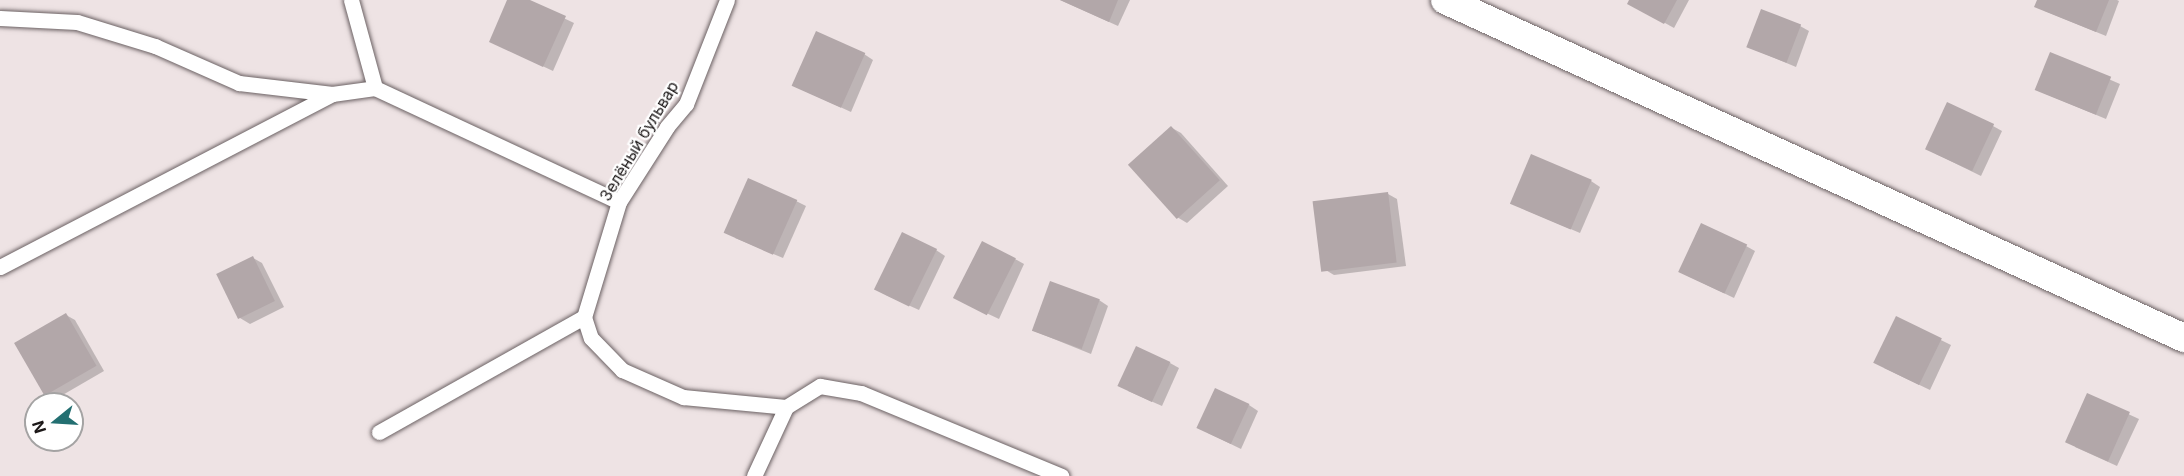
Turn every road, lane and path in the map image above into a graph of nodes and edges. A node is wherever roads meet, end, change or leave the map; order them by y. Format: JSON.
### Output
{"nodes":[{"id":1,"x":351,"y":0,"type":"edge"},
{"id":2,"x":727,"y":0,"type":"edge"},
{"id":3,"x":1445,"y":0,"type":"edge"},
{"id":4,"x":0,"y":18,"type":"edge"},
{"id":5,"x":375,"y":88,"type":"junction"},
{"id":6,"x":332,"y":94,"type":"junction"},
{"id":7,"x":619,"y":202,"type":"junction"},
{"id":8,"x":0,"y":267,"type":"edge"},
{"id":9,"x":584,"y":317,"type":"junction"},
{"id":10,"x":2184,"y":338,"type":"edge"},
{"id":11,"x":786,"y":407,"type":"junction"},
{"id":12,"x":379,"y":432,"type":"dead end"},
{"id":13,"x":754,"y":476,"type":"edge"},
{"id":14,"x":1061,"y":476,"type":"edge"}],
"edges":[{"from":1,"to":5,"type":"lane"},
{"from":2,"to":7,"type":"lane","name":"Зелёный бульвар"},
{"from":3,"to":10,"type":"street"},
{"from":4,"to":6,"type":"lane"},
{"from":5,"to":6,"type":"lane"},
{"from":5,"to":7,"type":"lane"},
{"from":6,"to":8,"type":"lane"},
{"from":7,"to":9,"type":"lane","name":"Зелёный бульвар"},
{"from":9,"to":11,"type":"lane"},
{"from":9,"to":12,"type":"lane"},
{"from":11,"to":13,"type":"lane"},
{"from":11,"to":14,"type":"lane"}]}
